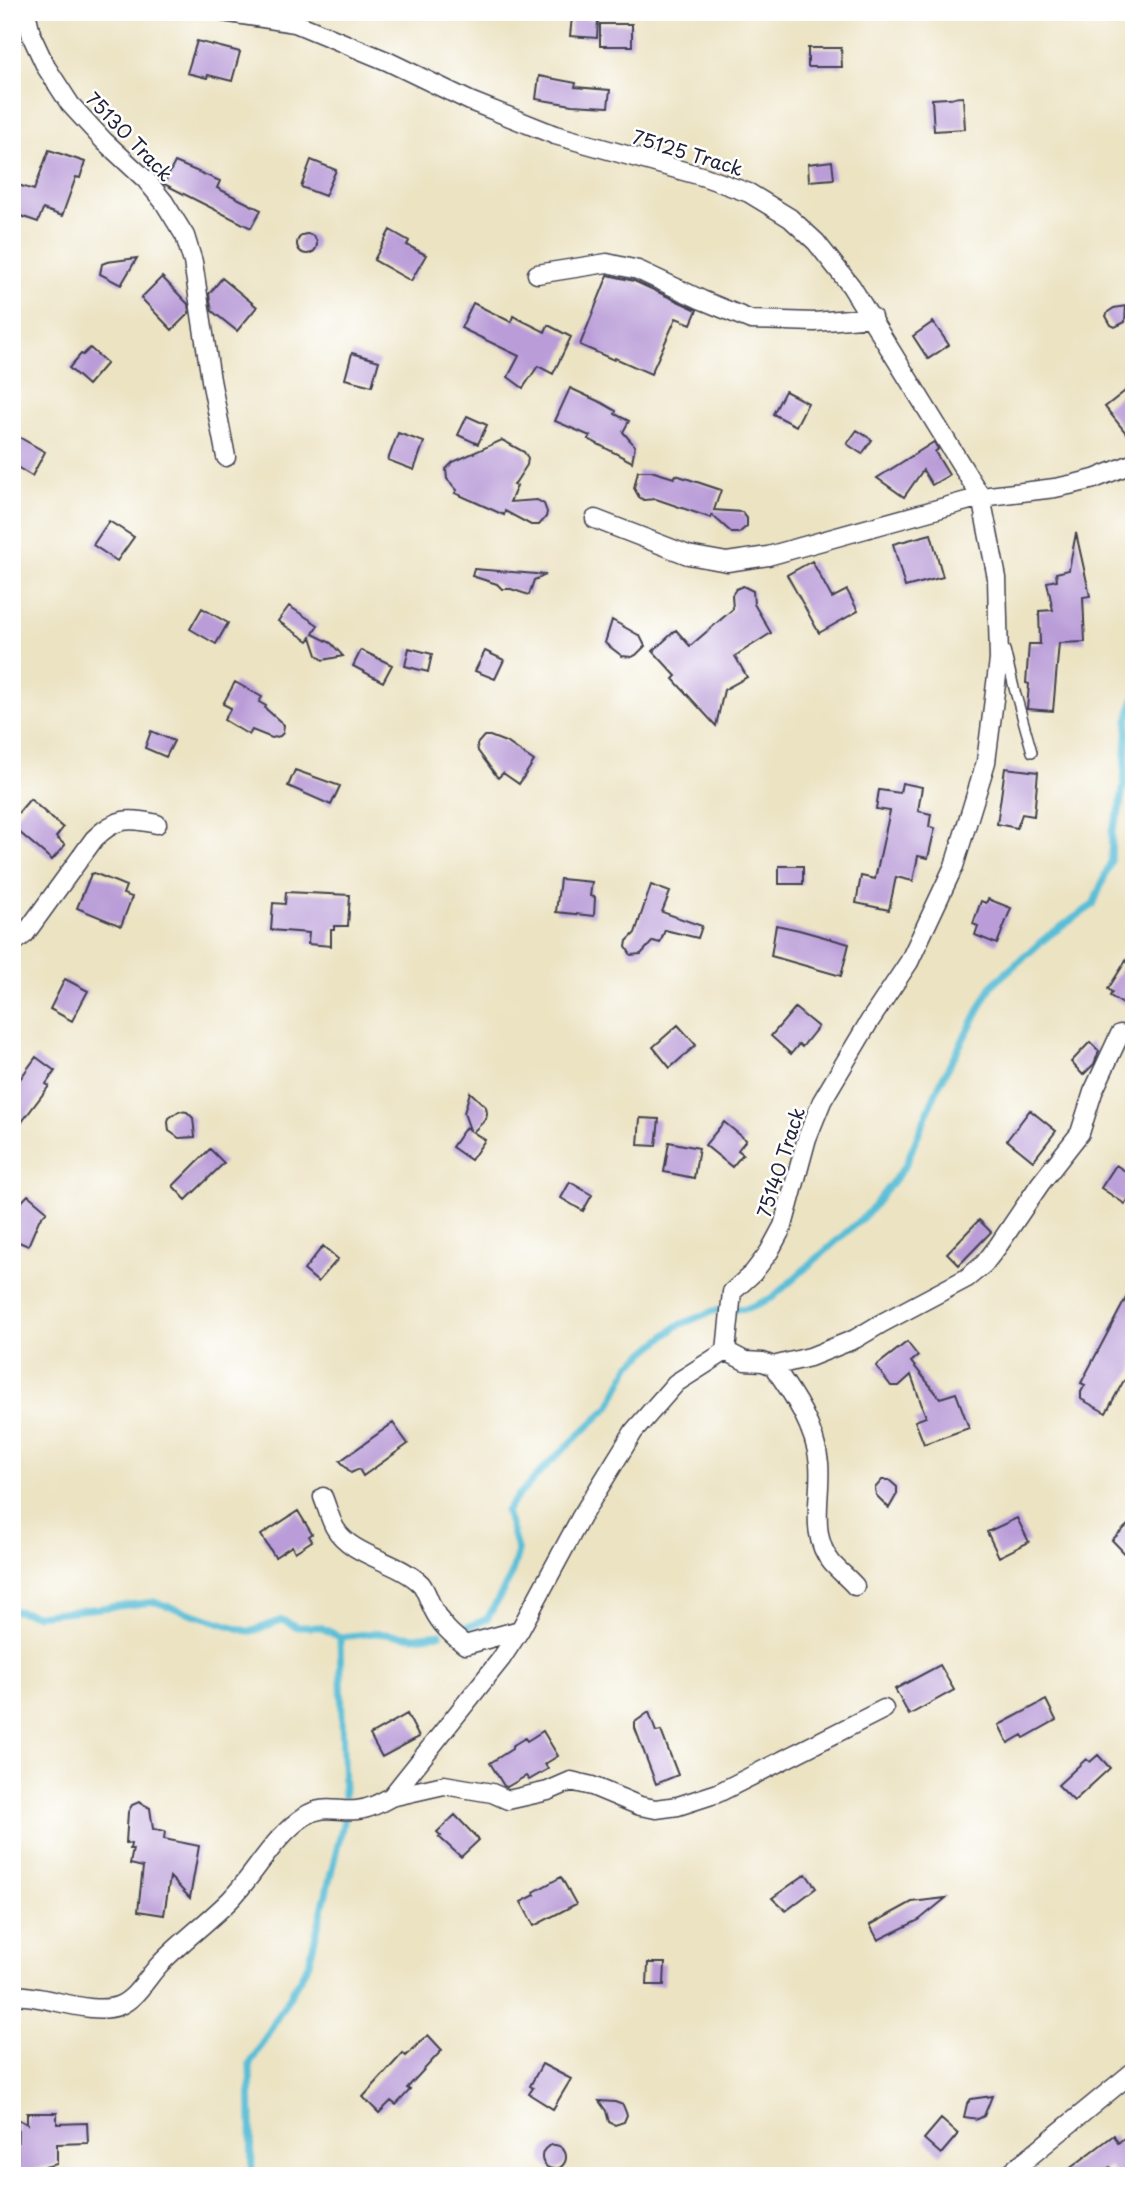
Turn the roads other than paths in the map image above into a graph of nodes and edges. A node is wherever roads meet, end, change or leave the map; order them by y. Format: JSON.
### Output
{"nodes":[{"id":1,"x":26,"y":12,"type":"edge"},
{"id":2,"x":223,"y":12,"type":"edge"},
{"id":3,"x":537,"y":274,"type":"dead end"},
{"id":4,"x":872,"y":317,"type":"junction"},
{"id":5,"x":226,"y":457,"type":"dead end"},
{"id":6,"x":1134,"y":463,"type":"edge"},
{"id":7,"x":981,"y":497,"type":"junction"},
{"id":8,"x":594,"y":519,"type":"dead end"},
{"id":9,"x":999,"y":625,"type":"junction"},
{"id":10,"x":1032,"y":752,"type":"dead end"},
{"id":11,"x":157,"y":824,"type":"dead end"},
{"id":12,"x":12,"y":944,"type":"edge"},
{"id":13,"x":1120,"y":1034,"type":"dead end"},
{"id":14,"x":726,"y":1351,"type":"junction"},
{"id":15,"x":773,"y":1366,"type":"junction"},
{"id":16,"x":323,"y":1497,"type":"dead end"},
{"id":17,"x":855,"y":1586,"type":"dead end"},
{"id":18,"x":520,"y":1630,"type":"junction"},
{"id":19,"x":884,"y":1709,"type":"dead end"},
{"id":20,"x":391,"y":1797,"type":"junction"},
{"id":21,"x":12,"y":1995,"type":"edge"},
{"id":22,"x":1134,"y":2071,"type":"edge"},
{"id":23,"x":1006,"y":2176,"type":"edge"}],
"edges":[{"from":1,"to":5,"type":"street","name":"75130 Track"},
{"from":2,"to":4,"type":"street","name":"75125 Track"},
{"from":3,"to":4,"type":"street"},
{"from":4,"to":7,"type":"street","name":"75125 Track"},
{"from":6,"to":7,"type":"street"},
{"from":7,"to":8,"type":"street"},
{"from":7,"to":9,"type":"street","name":"75140 Track"},
{"from":9,"to":10,"type":"lane"},
{"from":9,"to":14,"type":"street","name":"75140 Track"},
{"from":11,"to":12,"type":"street"},
{"from":13,"to":15,"type":"street"},
{"from":14,"to":15,"type":"street"},
{"from":14,"to":18,"type":"street"},
{"from":15,"to":17,"type":"street"},
{"from":16,"to":18,"type":"street"},
{"from":18,"to":20,"type":"street"},
{"from":19,"to":20,"type":"street"},
{"from":20,"to":21,"type":"street"},
{"from":22,"to":23,"type":"street"}]}
